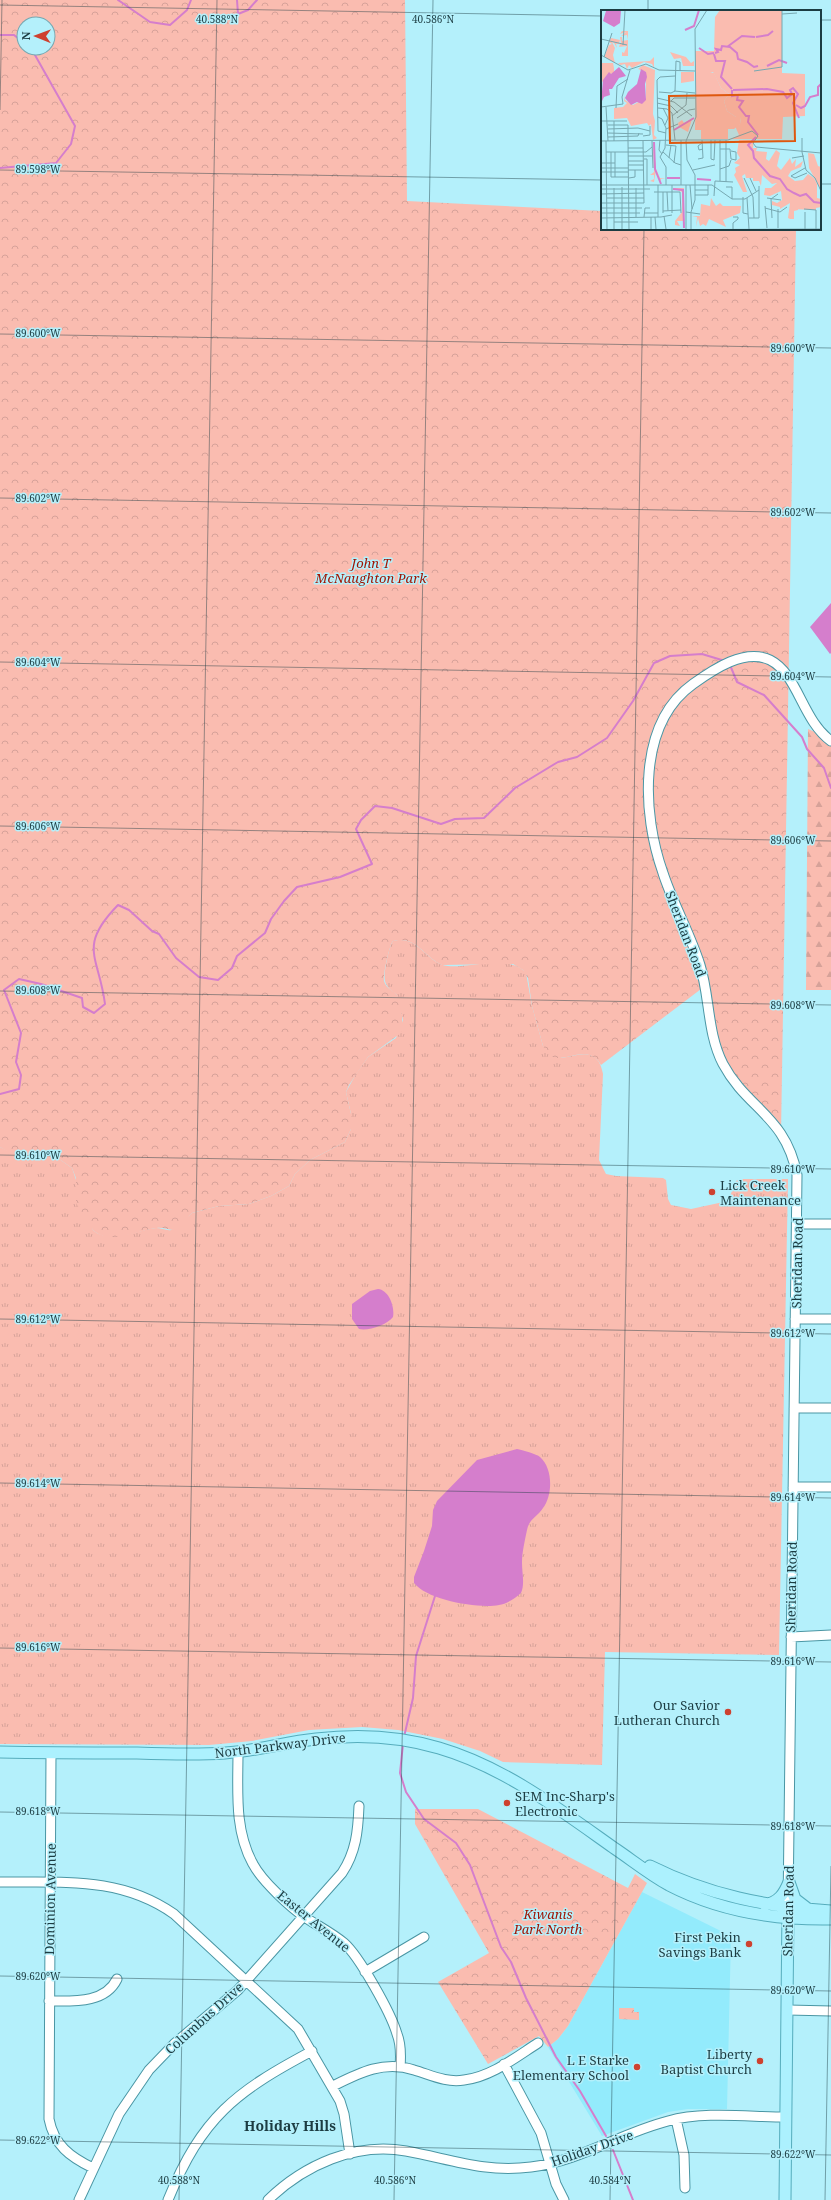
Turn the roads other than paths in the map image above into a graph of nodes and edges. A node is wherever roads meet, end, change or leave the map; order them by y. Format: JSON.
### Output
{"nodes":[{"id":1,"x":831,"y":741,"type":"edge"},
{"id":2,"x":797,"y":1224,"type":"junction"},
{"id":3,"x":831,"y":1224,"type":"edge"},
{"id":4,"x":795,"y":1319,"type":"junction"},
{"id":5,"x":831,"y":1319,"type":"edge"},
{"id":6,"x":794,"y":1408,"type":"junction"},
{"id":7,"x":831,"y":1408,"type":"edge"},
{"id":8,"x":793,"y":1487,"type":"junction"},
{"id":9,"x":831,"y":1488,"type":"edge"},
{"id":10,"x":831,"y":1635,"type":"edge"},
{"id":11,"x":791,"y":1637,"type":"junction"},
{"id":12,"x":0,"y":1752,"type":"edge"},
{"id":13,"x":238,"y":1752,"type":"junction"},
{"id":14,"x":52,"y":1753,"type":"junction"},
{"id":15,"x":359,"y":1806,"type":"dead end"},
{"id":16,"x":0,"y":1882,"type":"edge"},
{"id":17,"x":789,"y":1882,"type":"junction"},
{"id":18,"x":50,"y":1883,"type":"junction"},
{"id":19,"x":763,"y":1910,"type":"junction"},
{"id":20,"x":831,"y":1911,"type":"edge"},
{"id":21,"x":788,"y":1913,"type":"junction"},
{"id":22,"x":810,"y":1915,"type":"junction"},
{"id":23,"x":304,"y":1916,"type":"junction"},
{"id":24,"x":831,"y":1919,"type":"edge"},
{"id":25,"x":424,"y":1937,"type":"dead end"},
{"id":26,"x":788,"y":1943,"type":"junction"},
{"id":27,"x":364,"y":1972,"type":"junction"},
{"id":28,"x":117,"y":1979,"type":"dead end"},
{"id":29,"x":246,"y":1980,"type":"junction"},
{"id":30,"x":49,"y":2001,"type":"junction"},
{"id":31,"x":788,"y":2010,"type":"junction"},
{"id":32,"x":831,"y":2011,"type":"edge"},
{"id":33,"x":538,"y":2043,"type":"dead end"},
{"id":34,"x":312,"y":2051,"type":"junction"},
{"id":35,"x":504,"y":2064,"type":"junction"},
{"id":36,"x":400,"y":2067,"type":"junction"},
{"id":37,"x":333,"y":2086,"type":"junction"},
{"id":38,"x":786,"y":2117,"type":"junction"},
{"id":39,"x":676,"y":2119,"type":"junction"},
{"id":40,"x":350,"y":2154,"type":"junction"},
{"id":41,"x":550,"y":2163,"type":"junction"},
{"id":42,"x":93,"y":2168,"type":"junction"},
{"id":43,"x":685,"y":2188,"type":"dead end"},
{"id":44,"x":79,"y":2200,"type":"edge"},
{"id":45,"x":168,"y":2200,"type":"edge"},
{"id":46,"x":268,"y":2200,"type":"edge"},
{"id":47,"x":564,"y":2200,"type":"edge"},
{"id":48,"x":785,"y":2200,"type":"edge"}],
"edges":[{"from":1,"to":2,"type":"street","name":"Sheridan Road"},
{"from":2,"to":3,"type":"street"},
{"from":2,"to":4,"type":"street","name":"Sheridan Road"},
{"from":4,"to":5,"type":"street"},
{"from":4,"to":6,"type":"street","name":"Sheridan Road"},
{"from":6,"to":7,"type":"street"},
{"from":6,"to":8,"type":"street","name":"Sheridan Road"},
{"from":8,"to":9,"type":"street"},
{"from":8,"to":11,"type":"street","name":"Sheridan Road"},
{"from":10,"to":11,"type":"street"},
{"from":11,"to":17,"type":"street","name":"Sheridan Road"},
{"from":12,"to":14,"type":"main road","name":"North Parkway Drive"},
{"from":13,"to":14,"type":"main road","name":"North Parkway Drive"},
{"from":13,"to":19,"type":"main road","name":"North Parkway Drive"},
{"from":13,"to":23,"type":"street","name":"Easter Avenue"},
{"from":14,"to":18,"type":"street","name":"Dominion Avenue"},
{"from":15,"to":23,"type":"street","name":"Columbus Drive"},
{"from":16,"to":18,"type":"street"},
{"from":17,"to":19,"type":"main road"},
{"from":17,"to":21,"type":"street","name":"Sheridan Road"},
{"from":17,"to":22,"type":"main road"},
{"from":18,"to":29,"type":"street"},
{"from":18,"to":30,"type":"street","name":"Dominion Avenue"},
{"from":19,"to":21,"type":"main road","name":"North Parkway Drive"},
{"from":19,"to":26,"type":"main road"},
{"from":20,"to":22,"type":"main road","name":"North Parkway Drive"},
{"from":21,"to":22,"type":"main road","name":"North Parkway Drive"},
{"from":21,"to":26,"type":"main road","name":"Sheridan Road"},
{"from":22,"to":24,"type":"main road","name":"North Parkway Drive"},
{"from":22,"to":26,"type":"main road"},
{"from":23,"to":27,"type":"street","name":"Easter Avenue"},
{"from":23,"to":29,"type":"street","name":"Columbus Drive"},
{"from":25,"to":27,"type":"street"},
{"from":26,"to":31,"type":"main road","name":"Sheridan Road"},
{"from":27,"to":36,"type":"street","name":"Easter Avenue"},
{"from":28,"to":30,"type":"street"},
{"from":29,"to":34,"type":"street"},
{"from":29,"to":42,"type":"street","name":"Columbus Drive"},
{"from":30,"to":42,"type":"street","name":"Dominion Avenue"},
{"from":31,"to":32,"type":"street"},
{"from":31,"to":38,"type":"main road","name":"Sheridan Road"},
{"from":33,"to":35,"type":"street"},
{"from":34,"to":37,"type":"street"},
{"from":34,"to":45,"type":"street"},
{"from":35,"to":36,"type":"street"},
{"from":35,"to":41,"type":"street"},
{"from":36,"to":37,"type":"street"},
{"from":37,"to":40,"type":"street"},
{"from":38,"to":39,"type":"street","name":"Holiday Drive"},
{"from":38,"to":48,"type":"main road","name":"Sheridan Road"},
{"from":39,"to":41,"type":"street","name":"Holiday Drive"},
{"from":39,"to":43,"type":"street"},
{"from":40,"to":41,"type":"street","name":"Holiday Drive"},
{"from":40,"to":46,"type":"street","name":"Holiday Drive"},
{"from":41,"to":47,"type":"street"},
{"from":42,"to":44,"type":"street","name":"Columbus Drive"}]}
